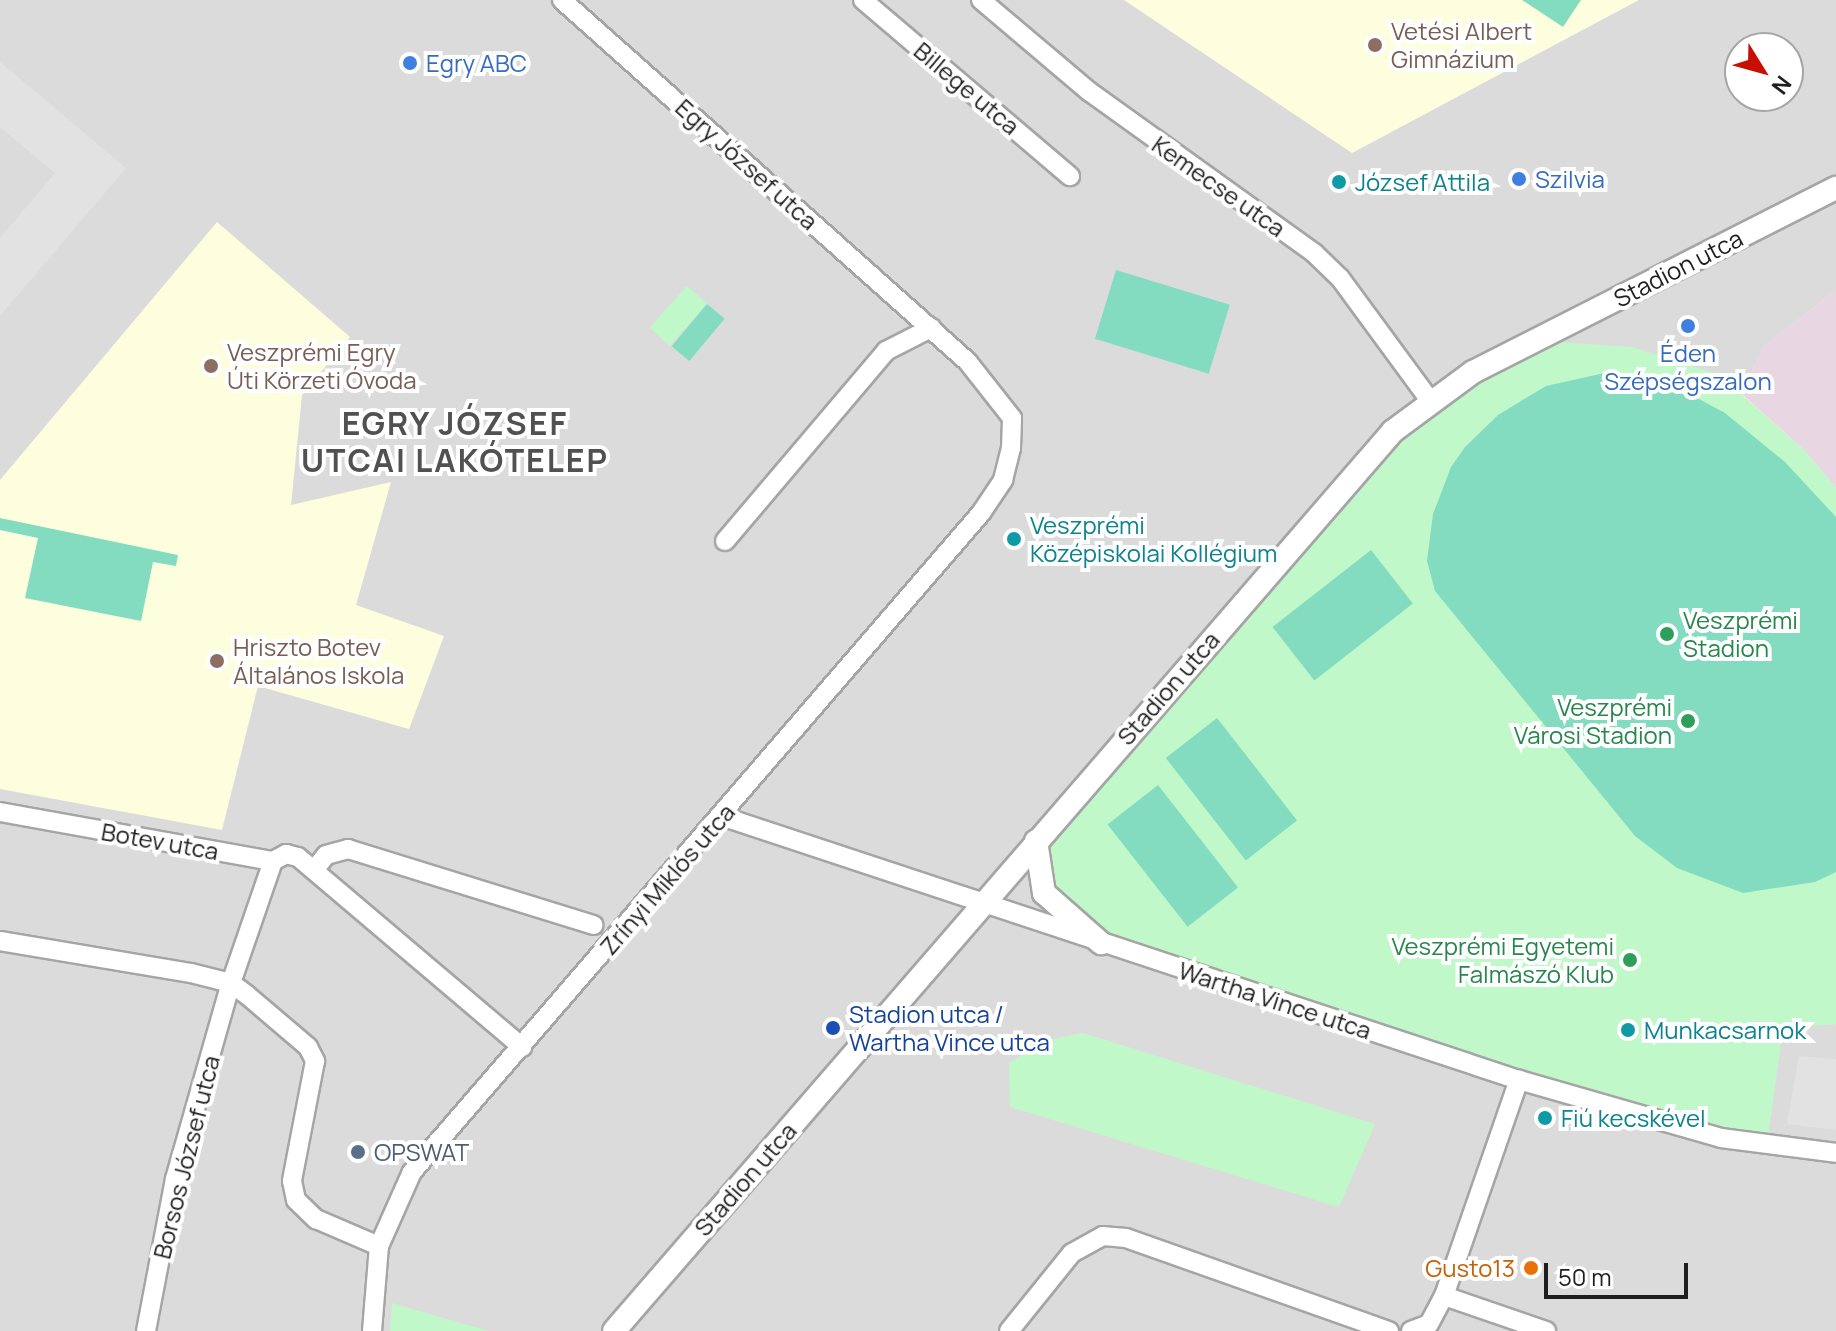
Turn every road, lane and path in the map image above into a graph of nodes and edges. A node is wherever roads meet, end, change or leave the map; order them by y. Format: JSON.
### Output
{"nodes":[{"id":1,"x":562,"y":0,"type":"edge"},
{"id":2,"x":863,"y":0,"type":"edge"},
{"id":3,"x":981,"y":0,"type":"edge"},
{"id":4,"x":1070,"y":176,"type":"dead end"},
{"id":5,"x":1836,"y":188,"type":"edge"},
{"id":6,"x":931,"y":328,"type":"junction"},
{"id":7,"x":1429,"y":399,"type":"junction"},
{"id":8,"x":1011,"y":448,"type":"joint"},
{"id":9,"x":725,"y":541,"type":"dead end"},
{"id":10,"x":0,"y":812,"type":"edge"},
{"id":11,"x":721,"y":816,"type":"junction"},
{"id":12,"x":1036,"y":841,"type":"junction"},
{"id":13,"x":273,"y":861,"type":"junction"},
{"id":14,"x":314,"y":870,"type":"junction"},
{"id":15,"x":984,"y":902,"type":"junction"},
{"id":16,"x":593,"y":925,"type":"dead end"},
{"id":17,"x":0,"y":941,"type":"edge"},
{"id":18,"x":1101,"y":943,"type":"junction"},
{"id":19,"x":231,"y":983,"type":"junction"},
{"id":20,"x":522,"y":1047,"type":"junction"},
{"id":21,"x":1519,"y":1080,"type":"junction"},
{"id":22,"x":1836,"y":1153,"type":"edge"},
{"id":23,"x":379,"y":1246,"type":"junction"},
{"id":24,"x":1444,"y":1296,"type":"junction"},
{"id":25,"x":146,"y":1331,"type":"edge"},
{"id":26,"x":372,"y":1331,"type":"edge"},
{"id":27,"x":614,"y":1331,"type":"edge"},
{"id":28,"x":1009,"y":1331,"type":"edge"},
{"id":29,"x":1389,"y":1331,"type":"edge"},
{"id":30,"x":1411,"y":1331,"type":"edge"},
{"id":31,"x":1546,"y":1331,"type":"edge"}],
"edges":[{"from":1,"to":6,"type":"street","name":"Egry József utca"},
{"from":2,"to":4,"type":"street","name":"Billege utca"},
{"from":3,"to":7,"type":"street","name":"Kemecse utca"},
{"from":5,"to":7,"type":"street","name":"Stadion utca"},
{"from":6,"to":8,"type":"street","name":"Egry József utca"},
{"from":6,"to":9,"type":"street"},
{"from":7,"to":12,"type":"street","name":"Stadion utca"},
{"from":8,"to":11,"type":"street","name":"Zrínyi Miklós utca"},
{"from":10,"to":13,"type":"street","name":"Botev utca"},
{"from":11,"to":15,"type":"street","name":"Wartha Vince utca"},
{"from":11,"to":20,"type":"street","name":"Zrínyi Miklós utca"},
{"from":12,"to":15,"type":"street","name":"Stadion utca"},
{"from":12,"to":18,"type":"street"},
{"from":13,"to":14,"type":"street","name":"Botev utca"},
{"from":13,"to":19,"type":"street","name":"Borsos József utca"},
{"from":14,"to":16,"type":"street"},
{"from":14,"to":20,"type":"street","name":"Botev utca"},
{"from":15,"to":18,"type":"street","name":"Wartha Vince utca"},
{"from":15,"to":27,"type":"street","name":"Stadion utca"},
{"from":17,"to":19,"type":"street"},
{"from":18,"to":21,"type":"street","name":"Wartha Vince utca"},
{"from":19,"to":23,"type":"street"},
{"from":19,"to":25,"type":"street","name":"Borsos József utca"},
{"from":20,"to":23,"type":"street","name":"Zrínyi Miklós utca"},
{"from":21,"to":22,"type":"street","name":"Wartha Vince utca"},
{"from":21,"to":24,"type":"street"},
{"from":23,"to":26,"type":"street","name":"Zrínyi Miklós utca"},
{"from":24,"to":30,"type":"street"},
{"from":24,"to":31,"type":"street"},
{"from":28,"to":29,"type":"street"}]}
